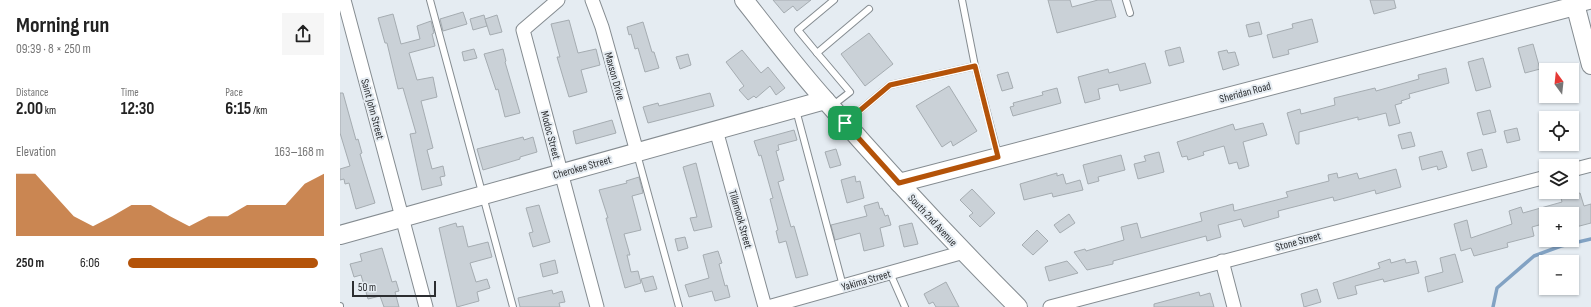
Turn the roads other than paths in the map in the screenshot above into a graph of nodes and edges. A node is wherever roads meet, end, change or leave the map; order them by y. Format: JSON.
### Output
{"nodes":[{"id":1,"x":430,"y":0,"type":"edge"},
{"id":2,"x":558,"y":0,"type":"edge"},
{"id":3,"x":592,"y":0,"type":"edge"},
{"id":4,"x":744,"y":0,"type":"edge"},
{"id":5,"x":834,"y":0,"type":"edge"},
{"id":6,"x":962,"y":0,"type":"edge"},
{"id":7,"x":1126,"y":0,"type":"edge"},
{"id":8,"x":348,"y":3,"type":"edge"},
{"id":9,"x":1580,"y":3,"type":"edge"},
{"id":10,"x":869,"y":9,"type":"dead end"},
{"id":11,"x":1130,"y":13,"type":"dead end"},
{"id":12,"x":817,"y":53,"type":"junction"},
{"id":13,"x":1591,"y":65,"type":"edge"},
{"id":14,"x":975,"y":66,"type":"junction"},
{"id":15,"x":828,"y":104,"type":"junction"},
{"id":16,"x":795,"y":108,"type":"junction"},
{"id":17,"x":845,"y":123,"type":"junction"},
{"id":18,"x":716,"y":130,"type":"junction"},
{"id":19,"x":637,"y":152,"type":"junction"},
{"id":20,"x":998,"y":157,"type":"junction"},
{"id":21,"x":1591,"y":165,"type":"edge"},
{"id":22,"x":1579,"y":168,"type":"edge"},
{"id":23,"x":561,"y":173,"type":"junction"},
{"id":24,"x":1539,"y":179,"type":"edge"},
{"id":25,"x":899,"y":183,"type":"junction"},
{"id":26,"x":483,"y":195,"type":"junction"},
{"id":27,"x":402,"y":218,"type":"junction"},
{"id":28,"x":340,"y":235,"type":"edge"},
{"id":29,"x":964,"y":252,"type":"junction"},
{"id":30,"x":1222,"y":261,"type":"junction"},
{"id":31,"x":890,"y":273,"type":"junction"},
{"id":32,"x":843,"y":286,"type":"junction"},
{"id":33,"x":426,"y":307,"type":"edge"},
{"id":34,"x":513,"y":307,"type":"edge"},
{"id":35,"x":596,"y":307,"type":"edge"},
{"id":36,"x":679,"y":307,"type":"edge"},
{"id":37,"x":767,"y":307,"type":"edge"},
{"id":38,"x":905,"y":307,"type":"edge"},
{"id":39,"x":1018,"y":307,"type":"edge"},
{"id":40,"x":1050,"y":307,"type":"edge"},
{"id":41,"x":1234,"y":307,"type":"edge"}],
"edges":[{"from":1,"to":26,"type":"lane"},
{"from":2,"to":23,"type":"street","name":"Modoc Street"},
{"from":3,"to":19,"type":"street","name":"Maxson Drive"},
{"from":4,"to":15,"type":"street","name":"South 2nd Avenue"},
{"from":5,"to":12,"type":"lane"},
{"from":6,"to":14,"type":"lane"},
{"from":7,"to":11,"type":"lane"},
{"from":8,"to":27,"type":"street","name":"Saint John Street"},
{"from":9,"to":13,"type":"street"},
{"from":9,"to":20,"type":"street","name":"Sheridan Road"},
{"from":10,"to":12,"type":"lane"},
{"from":12,"to":15,"type":"lane"},
{"from":14,"to":17,"type":"lane"},
{"from":14,"to":20,"type":"lane"},
{"from":15,"to":16,"type":"street","name":"Cherokee Street"},
{"from":15,"to":17,"type":"street","name":"South 2nd Avenue"},
{"from":16,"to":18,"type":"street","name":"Cherokee Street"},
{"from":16,"to":32,"type":"lane"},
{"from":17,"to":25,"type":"street","name":"South 2nd Avenue"},
{"from":18,"to":19,"type":"street","name":"Cherokee Street"},
{"from":18,"to":37,"type":"street","name":"Tillamook Street"},
{"from":19,"to":23,"type":"street","name":"Cherokee Street"},
{"from":19,"to":36,"type":"lane"},
{"from":20,"to":25,"type":"street","name":"Sheridan Road"},
{"from":21,"to":22,"type":"street"},
{"from":23,"to":26,"type":"street","name":"Cherokee Street"},
{"from":23,"to":35,"type":"street","name":"Modoc Street"},
{"from":24,"to":30,"type":"street","name":"Stone Street"},
{"from":25,"to":29,"type":"street","name":"South 2nd Avenue"},
{"from":26,"to":27,"type":"street","name":"Cherokee Street"},
{"from":26,"to":34,"type":"lane"},
{"from":27,"to":28,"type":"street","name":"Cherokee Street"},
{"from":27,"to":33,"type":"street","name":"Saint John Street"},
{"from":29,"to":31,"type":"street","name":"Yakima Street"},
{"from":29,"to":39,"type":"street","name":"South 2nd Avenue"},
{"from":30,"to":40,"type":"street","name":"Stone Street"},
{"from":30,"to":41,"type":"street"},
{"from":31,"to":32,"type":"street","name":"Yakima Street"},
{"from":31,"to":38,"type":"lane"},
{"from":32,"to":37,"type":"street","name":"Yakima Street"}]}
